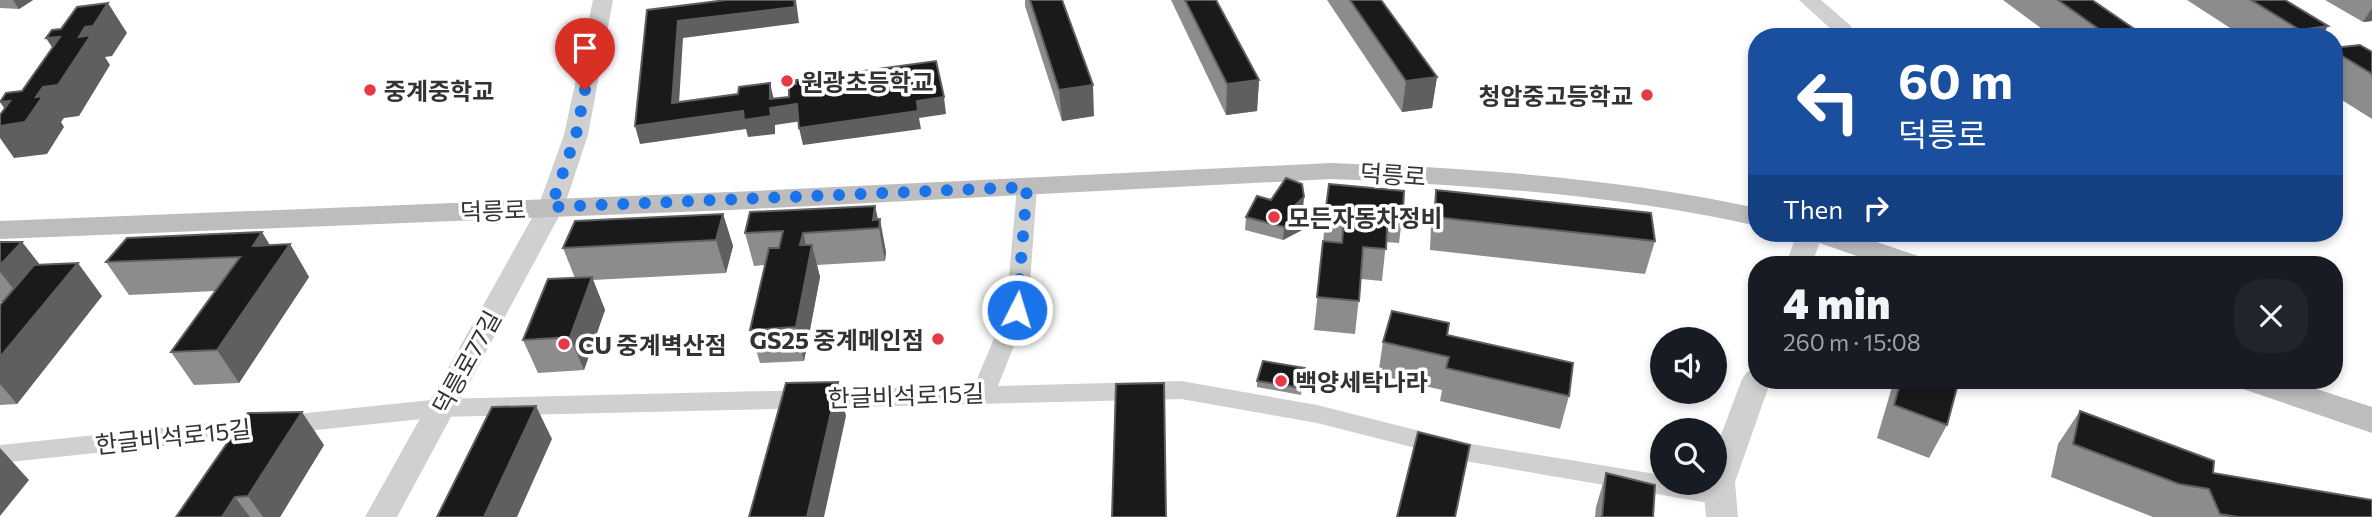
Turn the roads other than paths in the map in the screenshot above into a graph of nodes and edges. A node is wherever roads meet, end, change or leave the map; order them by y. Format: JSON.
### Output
{"nodes":[{"id":1,"x":603,"y":0,"type":"edge"},
{"id":2,"x":1809,"y":0,"type":"edge"},
{"id":3,"x":1842,"y":28,"type":"edge"},
{"id":4,"x":1027,"y":187,"type":"junction"},
{"id":5,"x":551,"y":207,"type":"junction"},
{"id":6,"x":1748,"y":215,"type":"edge"},
{"id":7,"x":0,"y":230,"type":"edge"},
{"id":8,"x":1847,"y":242,"type":"edge"},
{"id":9,"x":1887,"y":256,"type":"edge"},
{"id":10,"x":1753,"y":389,"type":"edge"},
{"id":11,"x":2279,"y":389,"type":"edge"},
{"id":12,"x":983,"y":394,"type":"junction"},
{"id":13,"x":441,"y":408,"type":"junction"},
{"id":14,"x":2372,"y":420,"type":"edge"},
{"id":15,"x":0,"y":454,"type":"edge"},
{"id":16,"x":1721,"y":506,"type":"edge"},
{"id":17,"x":381,"y":517,"type":"edge"}],
"edges":[{"from":1,"to":5,"type":"street","name":"덕릉로77길"},
{"from":2,"to":3,"type":"street"},
{"from":4,"to":5,"type":"main road","name":"덕릉로"},
{"from":4,"to":6,"type":"main road","name":"덕릉로"},
{"from":4,"to":12,"type":"street"},
{"from":5,"to":7,"type":"main road","name":"덕릉로"},
{"from":5,"to":13,"type":"street","name":"덕릉로77길"},
{"from":8,"to":9,"type":"main road"},
{"from":10,"to":16,"type":"street"},
{"from":11,"to":14,"type":"main road"},
{"from":12,"to":13,"type":"street","name":"한글비석로15길"},
{"from":12,"to":16,"type":"street","name":"한글비석로15길"},
{"from":13,"to":15,"type":"street","name":"한글비석로15길"},
{"from":13,"to":17,"type":"street","name":"덕릉로77길"}]}
